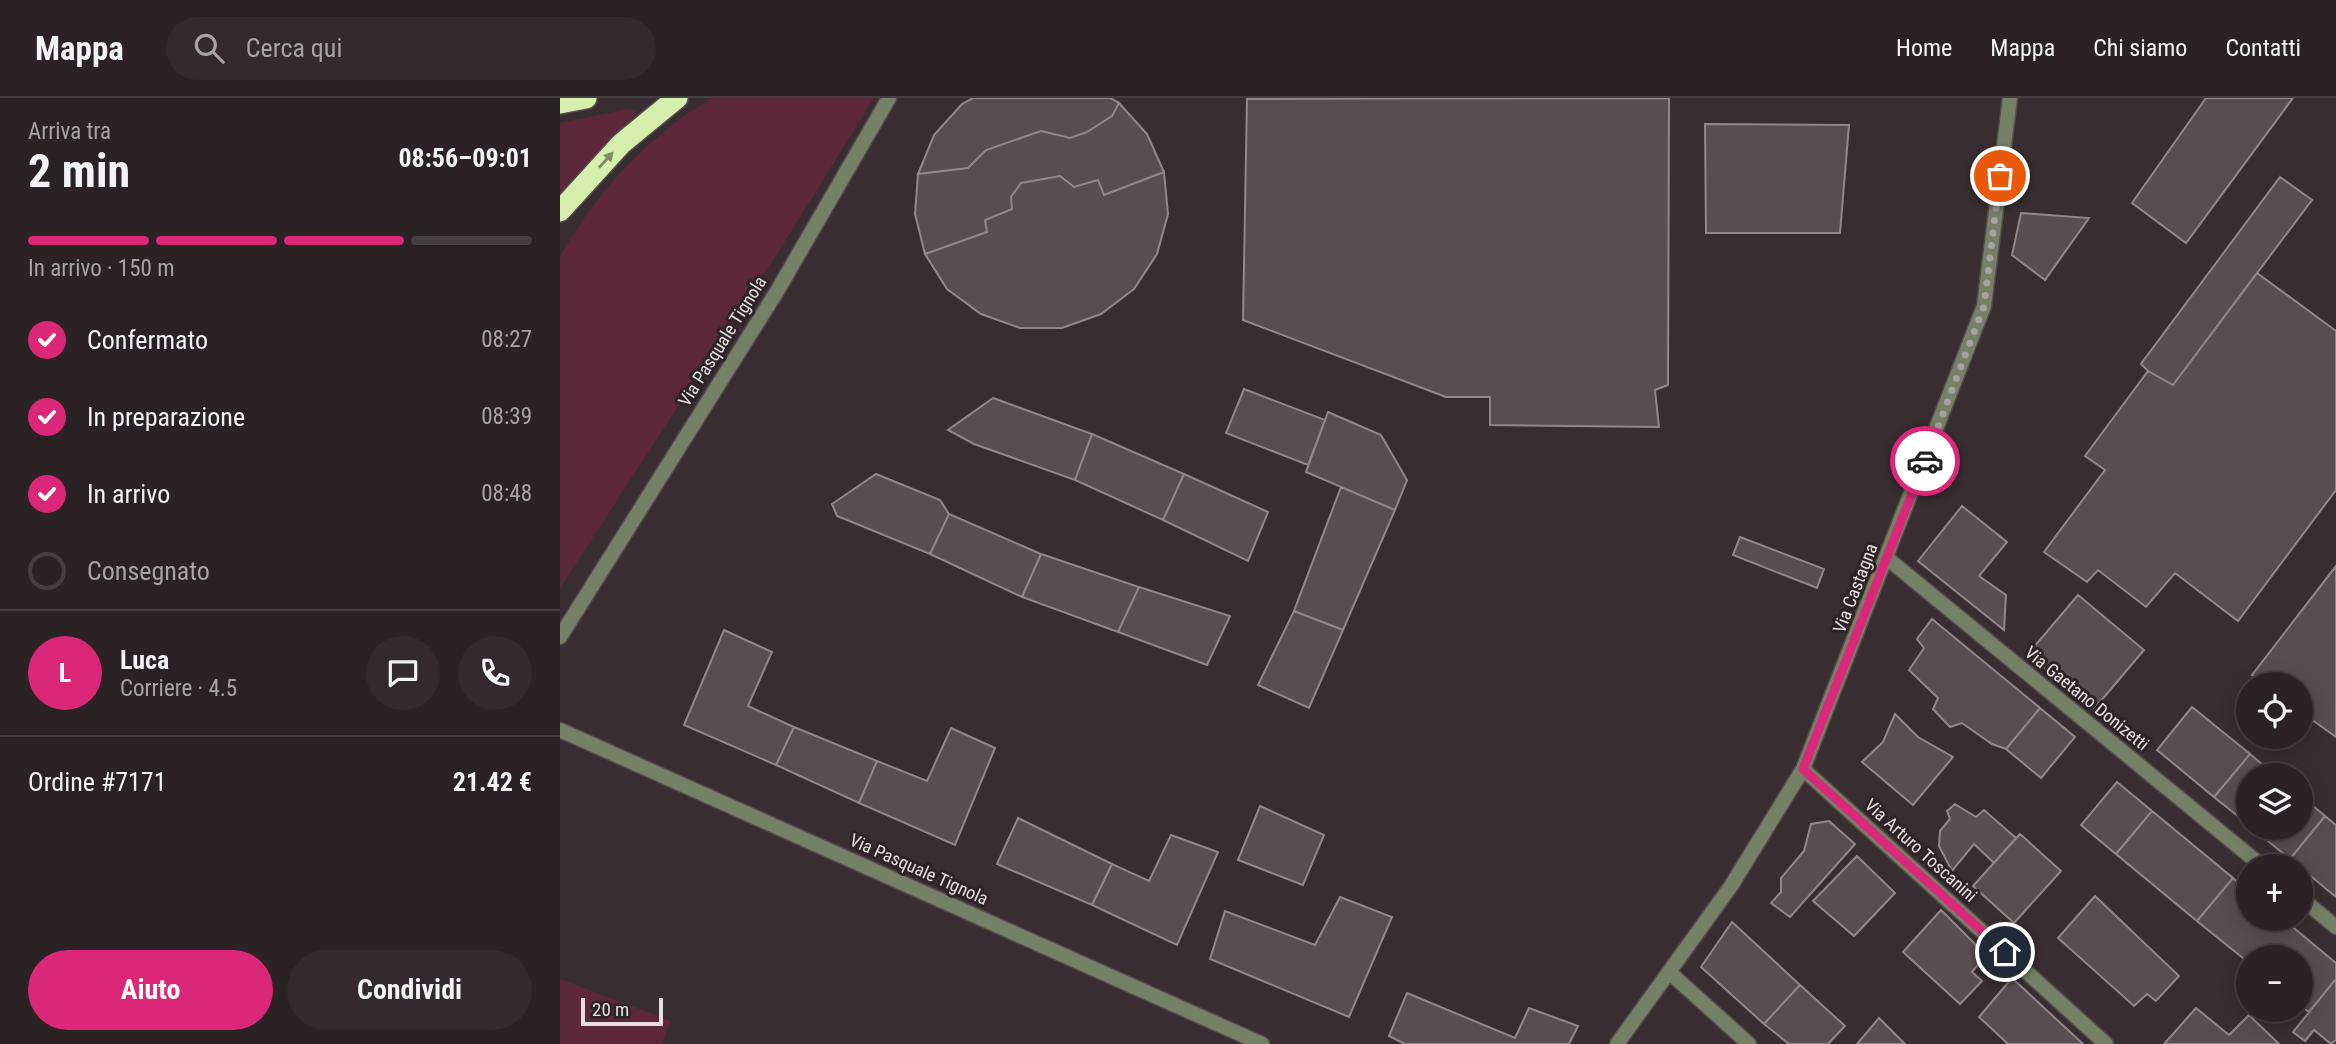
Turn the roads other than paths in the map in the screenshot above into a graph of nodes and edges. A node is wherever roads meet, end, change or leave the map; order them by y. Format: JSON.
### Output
{"nodes":[{"id":1,"x":586,"y":98,"type":"edge"},
{"id":2,"x":677,"y":98,"type":"edge"},
{"id":3,"x":888,"y":98,"type":"edge"},
{"id":4,"x":2010,"y":98,"type":"edge"},
{"id":5,"x":560,"y":103,"type":"edge"},
{"id":6,"x":560,"y":211,"type":"edge"},
{"id":7,"x":1888,"y":559,"type":"junction"},
{"id":8,"x":560,"y":637,"type":"edge"},
{"id":9,"x":560,"y":730,"type":"edge"},
{"id":10,"x":1803,"y":769,"type":"junction"},
{"id":11,"x":2247,"y":854,"type":"edge"},
{"id":12,"x":2313,"y":908,"type":"edge"},
{"id":13,"x":2336,"y":927,"type":"edge"},
{"id":14,"x":1669,"y":972,"type":"junction"},
{"id":15,"x":1262,"y":1044,"type":"edge"},
{"id":16,"x":1617,"y":1044,"type":"edge"},
{"id":17,"x":1749,"y":1044,"type":"edge"},
{"id":18,"x":2106,"y":1044,"type":"edge"}],
"edges":[{"from":1,"to":5,"type":"highway"},
{"from":6,"to":2,"type":"highway","one_way":true},
{"from":3,"to":8,"type":"street","name":"Via Pasquale Tignola"},
{"from":4,"to":7,"type":"street","name":"Via Castagna"},
{"from":7,"to":10,"type":"street","name":"Via Castagna"},
{"from":7,"to":11,"type":"street","name":"Via Gaetano Donizetti"},
{"from":9,"to":15,"type":"street","name":"Via Pasquale Tignola"},
{"from":10,"to":14,"type":"street","name":"Via Castagna"},
{"from":10,"to":18,"type":"street","name":"Via Arturo Toscanini"},
{"from":12,"to":13,"type":"street"},
{"from":14,"to":16,"type":"street","name":"Via Castagna"},
{"from":14,"to":17,"type":"street"}]}
